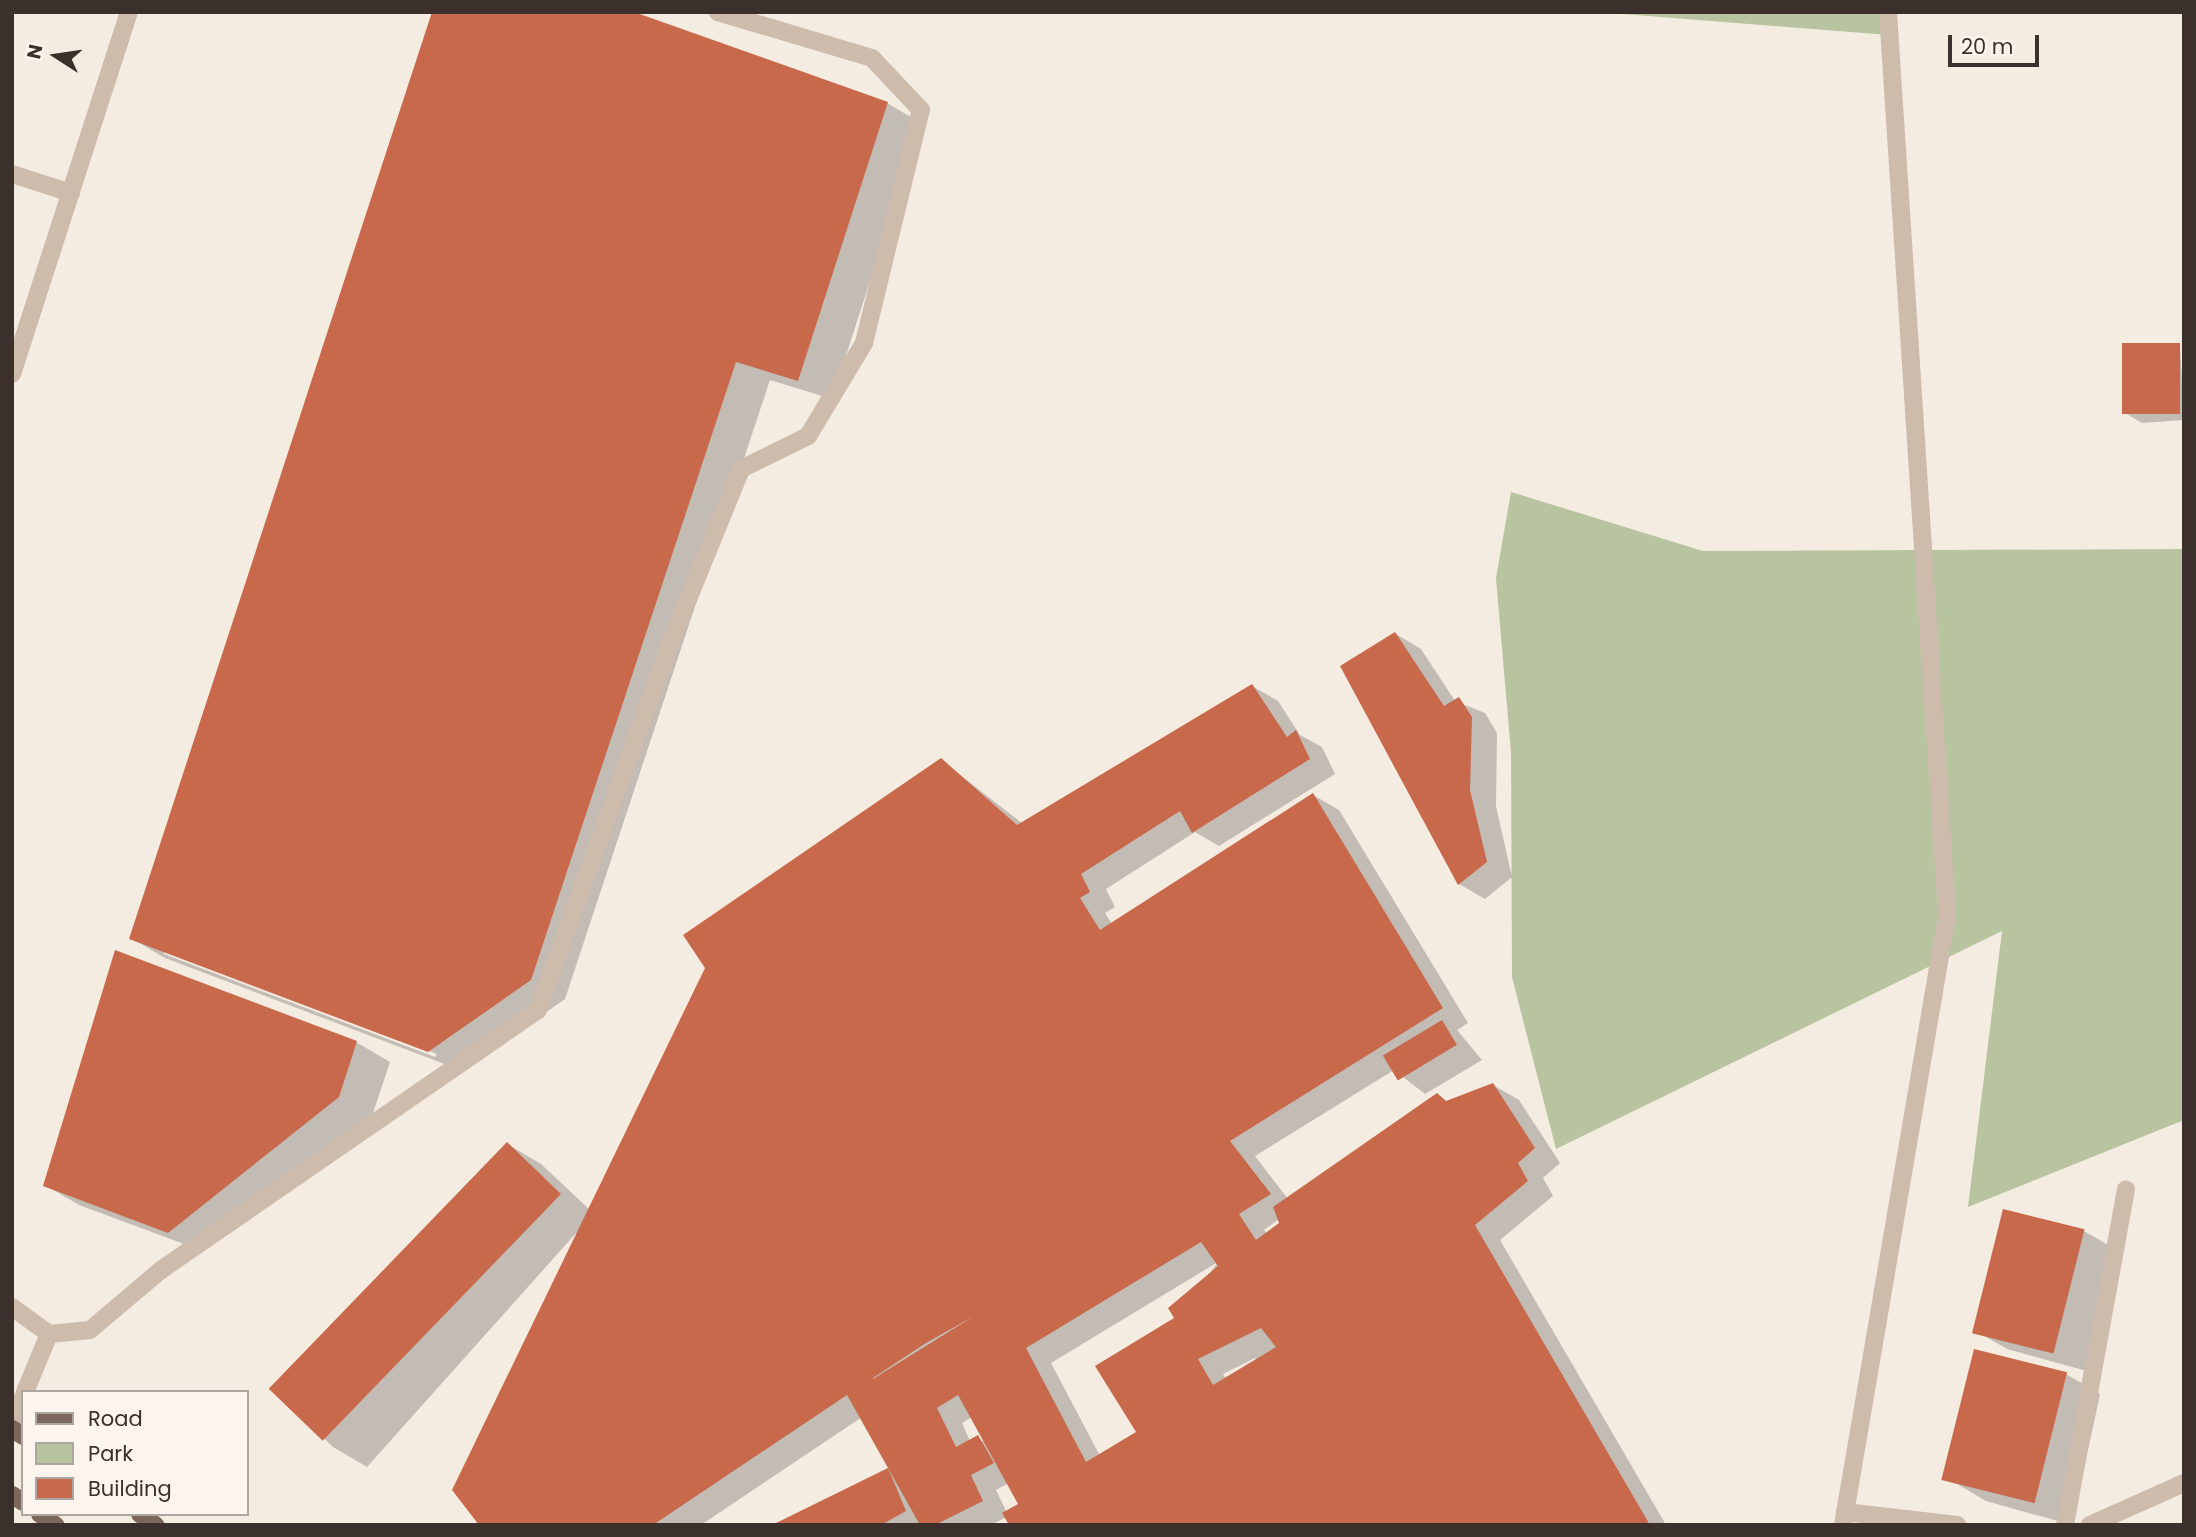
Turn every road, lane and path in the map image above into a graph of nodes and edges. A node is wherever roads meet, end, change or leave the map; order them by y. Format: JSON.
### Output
{"nodes":[{"id":1,"x":129,"y":12,"type":"edge"},
{"id":2,"x":718,"y":12,"type":"edge"},
{"id":3,"x":1888,"y":12,"type":"edge"},
{"id":4,"x":12,"y":174,"type":"edge"},
{"id":5,"x":71,"y":193,"type":"junction"},
{"id":6,"x":12,"y":374,"type":"edge"},
{"id":7,"x":2126,"y":1189,"type":"dead end"},
{"id":8,"x":12,"y":1307,"type":"edge"},
{"id":9,"x":49,"y":1334,"type":"junction"},
{"id":10,"x":26,"y":1390,"type":"edge"},
{"id":11,"x":21,"y":1402,"type":"edge"},
{"id":12,"x":12,"y":1422,"type":"edge"},
{"id":13,"x":2184,"y":1483,"type":"edge"},
{"id":14,"x":1844,"y":1519,"type":"edge"},
{"id":15,"x":1957,"y":1525,"type":"edge"},
{"id":16,"x":2065,"y":1525,"type":"edge"},
{"id":17,"x":2090,"y":1525,"type":"edge"}],
"edges":[{"from":1,"to":5,"type":"street"},
{"from":2,"to":9,"type":"street"},
{"from":3,"to":14,"type":"street"},
{"from":4,"to":5,"type":"street"},
{"from":5,"to":6,"type":"street"},
{"from":7,"to":16,"type":"street"},
{"from":8,"to":9,"type":"street"},
{"from":9,"to":10,"type":"street"},
{"from":11,"to":12,"type":"street"},
{"from":13,"to":17,"type":"street"},
{"from":14,"to":15,"type":"street"}]}
